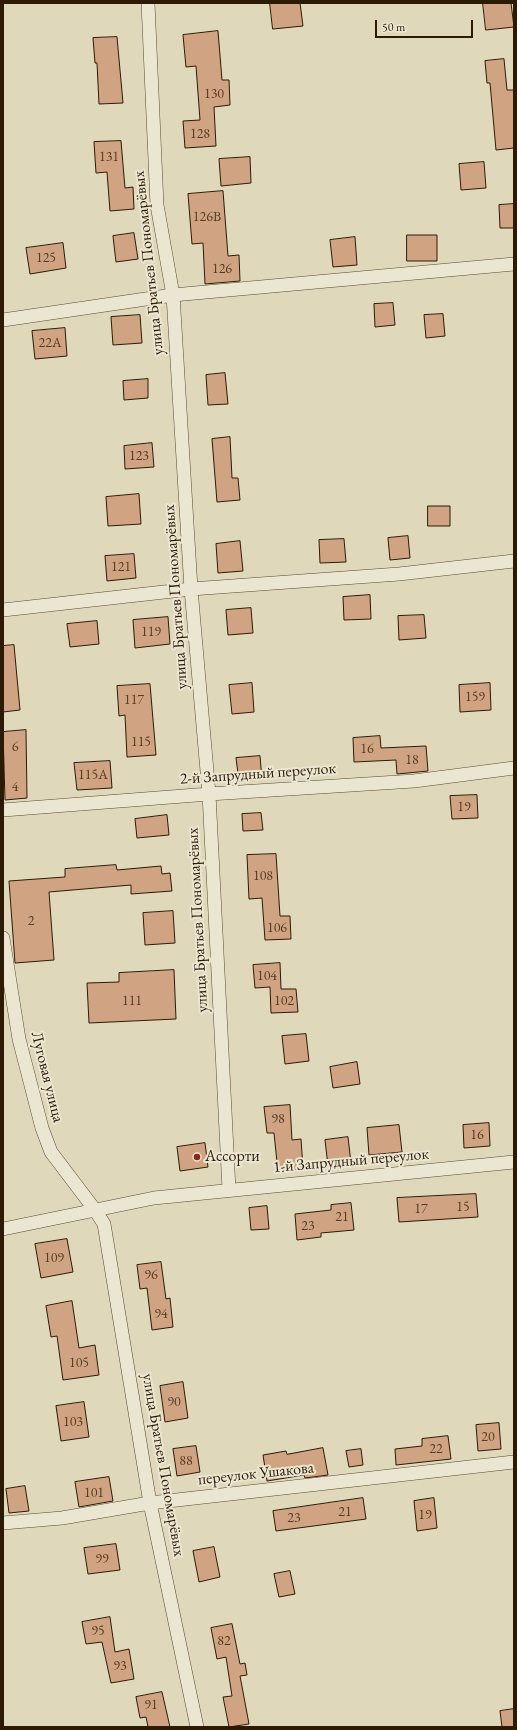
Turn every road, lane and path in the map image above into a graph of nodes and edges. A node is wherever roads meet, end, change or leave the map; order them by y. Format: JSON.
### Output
{"nodes":[{"id":1,"x":148,"y":3,"type":"edge"},
{"id":2,"x":514,"y":264,"type":"edge"},
{"id":3,"x":173,"y":295,"type":"junction"},
{"id":4,"x":3,"y":320,"type":"edge"},
{"id":5,"x":514,"y":561,"type":"edge"},
{"id":6,"x":191,"y":589,"type":"junction"},
{"id":7,"x":3,"y":610,"type":"edge"},
{"id":8,"x":514,"y":768,"type":"edge"},
{"id":9,"x":209,"y":794,"type":"junction"},
{"id":10,"x":3,"y":810,"type":"edge"},
{"id":11,"x":3,"y":938,"type":"edge"},
{"id":12,"x":514,"y":1162,"type":"edge"},
{"id":13,"x":229,"y":1190,"type":"junction"},
{"id":14,"x":95,"y":1210,"type":"junction"},
{"id":15,"x":3,"y":1229,"type":"edge"},
{"id":16,"x":514,"y":1462,"type":"edge"},
{"id":17,"x":150,"y":1503,"type":"junction"},
{"id":18,"x":3,"y":1523,"type":"edge"},
{"id":19,"x":196,"y":1727,"type":"edge"}],
"edges":[{"from":1,"to":3,"type":"street","name":"улица Братьев Пономарёвых"},
{"from":2,"to":3,"type":"street"},
{"from":3,"to":4,"type":"street"},
{"from":3,"to":6,"type":"street","name":"улица Братьев Пономарёвых"},
{"from":5,"to":6,"type":"street"},
{"from":6,"to":7,"type":"street"},
{"from":6,"to":9,"type":"street","name":"улица Братьев Пономарёвых"},
{"from":8,"to":9,"type":"street","name":"2-й Запрудный переулок"},
{"from":9,"to":10,"type":"street","name":"2-й Запрудный переулок"},
{"from":9,"to":13,"type":"street","name":"улица Братьев Пономарёвых"},
{"from":11,"to":14,"type":"street","name":"Луговая улица"},
{"from":12,"to":13,"type":"street","name":"1-й Запрудный переулок"},
{"from":13,"to":14,"type":"street","name":"1-й Запрудный переулок"},
{"from":14,"to":15,"type":"street","name":"1-й Запрудный переулок"},
{"from":14,"to":17,"type":"street","name":"улица Братьев Пономарёвых"},
{"from":16,"to":17,"type":"street","name":"переулок Ушакова"},
{"from":17,"to":18,"type":"street","name":"переулок Ушакова"},
{"from":17,"to":19,"type":"street","name":"улица Братьев Пономарёвых"}]}
